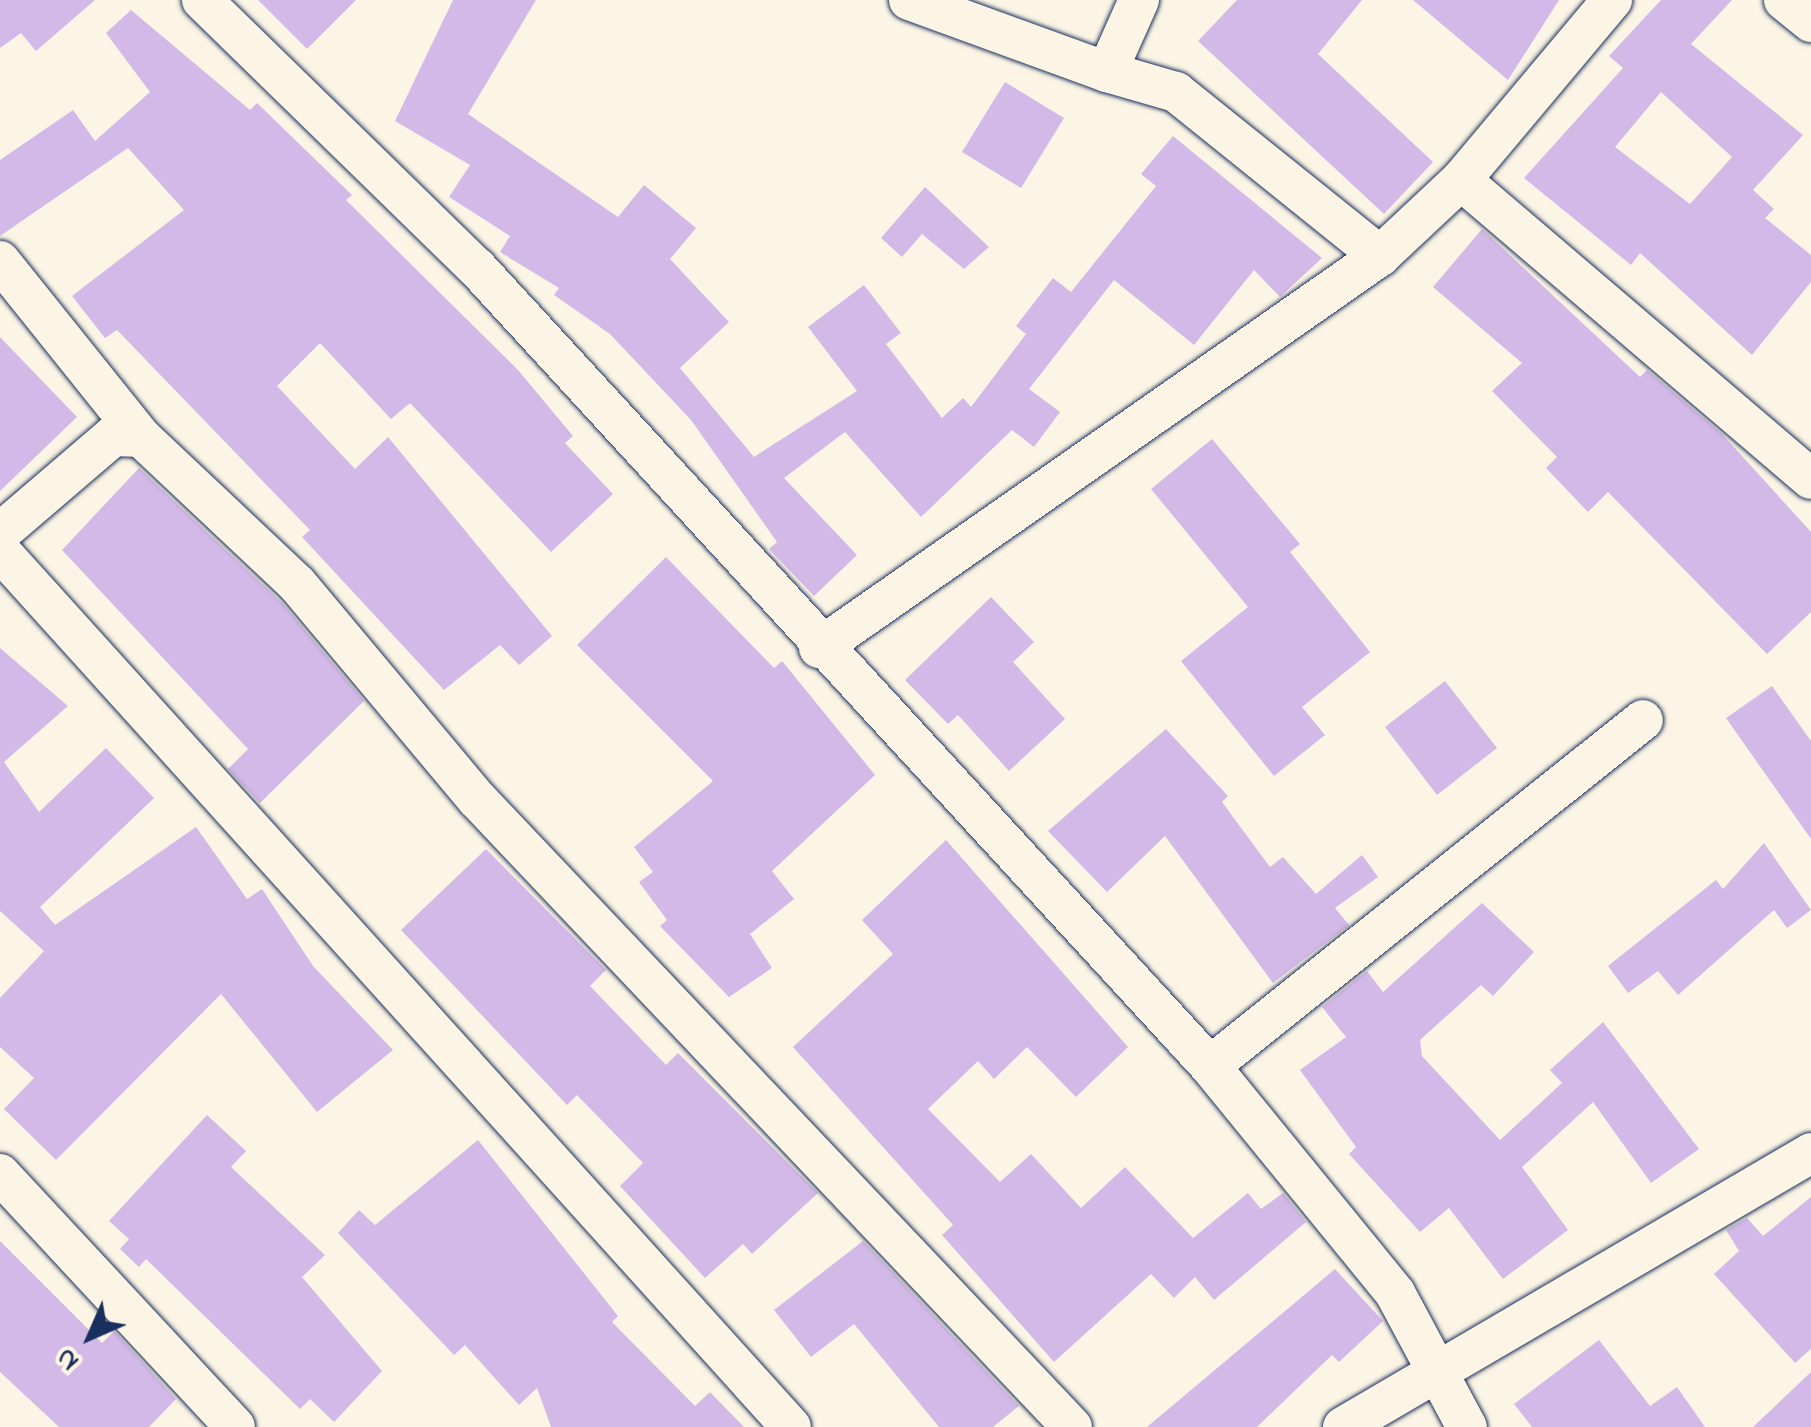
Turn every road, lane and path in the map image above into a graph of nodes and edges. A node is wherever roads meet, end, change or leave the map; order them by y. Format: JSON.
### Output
{"nodes":[{"id":1,"x":202,"y":0,"type":"edge"},
{"id":2,"x":909,"y":0,"type":"edge"},
{"id":3,"x":1139,"y":0,"type":"edge"},
{"id":4,"x":1612,"y":0,"type":"edge"},
{"id":5,"x":1784,"y":0,"type":"edge"},
{"id":6,"x":1811,"y":22,"type":"edge"},
{"id":7,"x":1106,"y":72,"type":"junction"},
{"id":8,"x":1461,"y":180,"type":"junction"},
{"id":9,"x":1380,"y":256,"type":"junction"},
{"id":10,"x":0,"y":261,"type":"edge"},
{"id":11,"x":140,"y":437,"type":"junction"},
{"id":12,"x":1811,"y":479,"type":"edge"},
{"id":13,"x":0,"y":533,"type":"edge"},
{"id":14,"x":0,"y":550,"type":"edge"},
{"id":15,"x":818,"y":648,"type":"junction"},
{"id":16,"x":1643,"y":720,"type":"dead end"},
{"id":17,"x":1210,"y":1066,"type":"junction"},
{"id":18,"x":1811,"y":1153,"type":"edge"},
{"id":19,"x":0,"y":1174,"type":"edge"},
{"id":20,"x":1438,"y":1367,"type":"junction"},
{"id":21,"x":235,"y":1427,"type":"edge"},
{"id":22,"x":791,"y":1427,"type":"edge"},
{"id":23,"x":1072,"y":1427,"type":"edge"},
{"id":24,"x":1342,"y":1427,"type":"edge"},
{"id":25,"x":1466,"y":1427,"type":"edge"}],
"edges":[{"from":1,"to":15,"type":"street"},
{"from":2,"to":7,"type":"street"},
{"from":3,"to":7,"type":"street"},
{"from":4,"to":8,"type":"street"},
{"from":5,"to":6,"type":"street"},
{"from":7,"to":9,"type":"street"},
{"from":8,"to":9,"type":"street"},
{"from":8,"to":12,"type":"street"},
{"from":9,"to":15,"type":"street"},
{"from":10,"to":11,"type":"street"},
{"from":11,"to":13,"type":"street"},
{"from":11,"to":23,"type":"street"},
{"from":14,"to":22,"type":"street"},
{"from":15,"to":17,"type":"street"},
{"from":16,"to":17,"type":"street"},
{"from":17,"to":20,"type":"street"},
{"from":18,"to":20,"type":"street"},
{"from":19,"to":21,"type":"street"},
{"from":20,"to":24,"type":"street"},
{"from":20,"to":25,"type":"street"}]}
